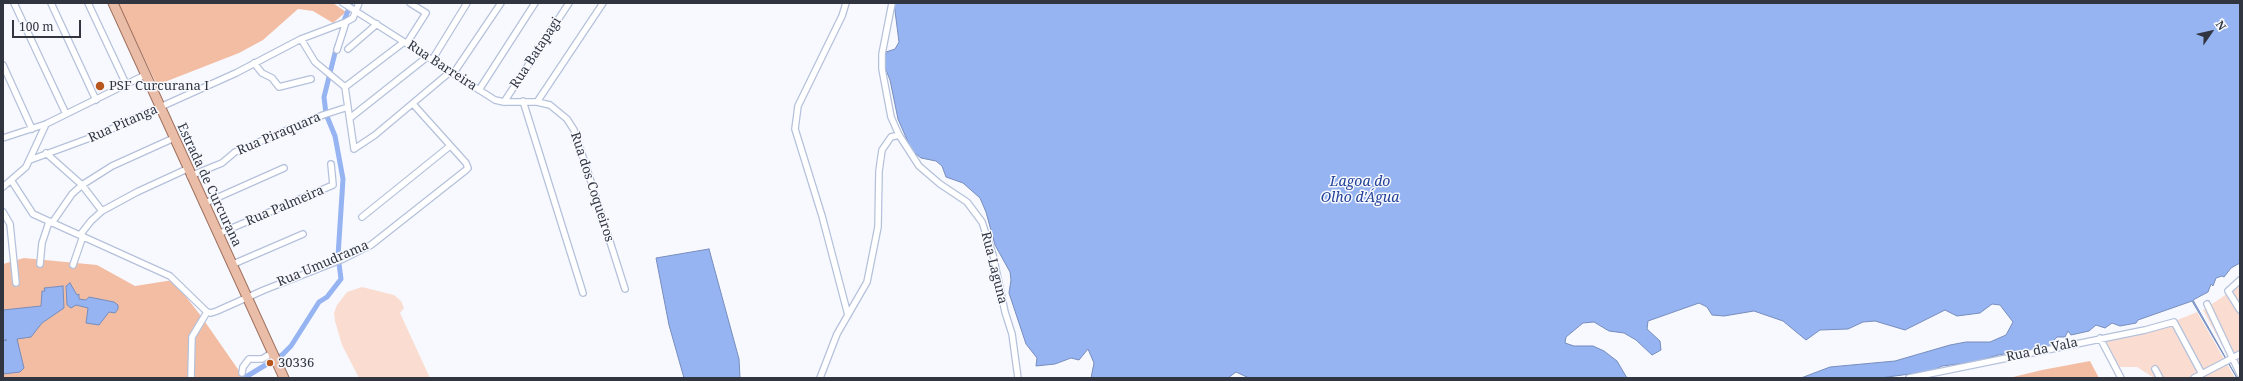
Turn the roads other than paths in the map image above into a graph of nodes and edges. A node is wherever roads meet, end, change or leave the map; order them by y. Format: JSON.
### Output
{"nodes":[{"id":1,"x":14,"y":3,"type":"edge"},
{"id":2,"x":51,"y":3,"type":"edge"},
{"id":3,"x":88,"y":3,"type":"edge"},
{"id":4,"x":112,"y":3,"type":"edge"},
{"id":5,"x":359,"y":3,"type":"edge"},
{"id":6,"x":410,"y":3,"type":"edge"},
{"id":7,"x":467,"y":3,"type":"edge"},
{"id":8,"x":501,"y":3,"type":"edge"},
{"id":9,"x":535,"y":3,"type":"edge"},
{"id":10,"x":569,"y":3,"type":"edge"},
{"id":11,"x":603,"y":3,"type":"edge"},
{"id":12,"x":846,"y":3,"type":"edge"},
{"id":13,"x":892,"y":3,"type":"edge"},
{"id":14,"x":345,"y":4,"type":"edge"},
{"id":15,"x":354,"y":10,"type":"junction"},
{"id":16,"x":346,"y":22,"type":"junction"},
{"id":17,"x":377,"y":24,"type":"junction"},
{"id":18,"x":301,"y":39,"type":"junction"},
{"id":19,"x":405,"y":42,"type":"junction"},
{"id":20,"x":348,"y":49,"type":"dead end"},
{"id":21,"x":337,"y":50,"type":"dead end"},
{"id":22,"x":430,"y":58,"type":"junction"},
{"id":23,"x":254,"y":63,"type":"junction"},
{"id":24,"x":3,"y":65,"type":"edge"},
{"id":25,"x":452,"y":73,"type":"junction"},
{"id":26,"x":145,"y":75,"type":"junction"},
{"id":27,"x":311,"y":79,"type":"dead end"},
{"id":28,"x":126,"y":84,"type":"junction"},
{"id":29,"x":345,"y":87,"type":"junction"},
{"id":30,"x":479,"y":90,"type":"junction"},
{"id":31,"x":96,"y":100,"type":"junction"},
{"id":32,"x":523,"y":101,"type":"junction"},
{"id":33,"x":504,"y":102,"type":"junction"},
{"id":34,"x":537,"y":102,"type":"junction"},
{"id":35,"x":413,"y":104,"type":"junction"},
{"id":36,"x":348,"y":107,"type":"junction"},
{"id":37,"x":160,"y":108,"type":"junction"},
{"id":38,"x":66,"y":114,"type":"junction"},
{"id":39,"x":350,"y":118,"type":"junction"},
{"id":40,"x":46,"y":124,"type":"junction"},
{"id":41,"x":32,"y":129,"type":"junction"},
{"id":42,"x":899,"y":135,"type":"junction"},
{"id":43,"x":6,"y":138,"type":"edge"},
{"id":44,"x":174,"y":138,"type":"junction"},
{"id":45,"x":450,"y":146,"type":"junction"},
{"id":46,"x":46,"y":153,"type":"junction"},
{"id":47,"x":30,"y":160,"type":"junction"},
{"id":48,"x":331,"y":164,"type":"dead end"},
{"id":49,"x":284,"y":168,"type":"dead end"},
{"id":50,"x":189,"y":172,"type":"junction"},
{"id":51,"x":11,"y":180,"type":"junction"},
{"id":52,"x":82,"y":185,"type":"junction"},
{"id":53,"x":3,"y":187,"type":"edge"},
{"id":54,"x":203,"y":204,"type":"junction"},
{"id":55,"x":102,"y":211,"type":"junction"},
{"id":56,"x":3,"y":212,"type":"edge"},
{"id":57,"x":362,"y":217,"type":"dead end"},
{"id":58,"x":50,"y":222,"type":"junction"},
{"id":59,"x":218,"y":234,"type":"junction"},
{"id":60,"x":303,"y":234,"type":"dead end"},
{"id":61,"x":82,"y":236,"type":"junction"},
{"id":62,"x":40,"y":264,"type":"dead end"},
{"id":63,"x":73,"y":265,"type":"dead end"},
{"id":64,"x":232,"y":265,"type":"junction"},
{"id":65,"x":2240,"y":280,"type":"edge"},
{"id":66,"x":16,"y":283,"type":"dead end"},
{"id":67,"x":625,"y":289,"type":"dead end"},
{"id":68,"x":583,"y":293,"type":"dead end"},
{"id":69,"x":247,"y":297,"type":"junction"},
{"id":70,"x":2207,"y":304,"type":"dead end"},
{"id":71,"x":2240,"y":310,"type":"edge"},
{"id":72,"x":206,"y":312,"type":"junction"},
{"id":73,"x":848,"y":315,"type":"junction"},
{"id":74,"x":2100,"y":338,"type":"junction"},
{"id":75,"x":272,"y":354,"type":"junction"},
{"id":76,"x":2240,"y":354,"type":"edge"},
{"id":77,"x":2230,"y":360,"type":"junction"},
{"id":78,"x":2155,"y":369,"type":"dead end"},
{"id":79,"x":242,"y":373,"type":"dead end"},
{"id":80,"x":2202,"y":374,"type":"junction"},
{"id":81,"x":2240,"y":374,"type":"edge"},
{"id":82,"x":191,"y":378,"type":"edge"},
{"id":83,"x":284,"y":378,"type":"edge"},
{"id":84,"x":820,"y":378,"type":"edge"},
{"id":85,"x":1018,"y":378,"type":"edge"},
{"id":86,"x":1909,"y":378,"type":"edge"},
{"id":87,"x":2121,"y":378,"type":"edge"},
{"id":88,"x":2160,"y":378,"type":"edge"},
{"id":89,"x":2194,"y":378,"type":"edge"}],
"edges":[{"from":1,"to":38,"type":"street"},
{"from":2,"to":31,"type":"street"},
{"from":3,"to":28,"type":"street"},
{"from":4,"to":26,"type":"main road","name":"Estrada de Curcurana"},
{"from":5,"to":15,"type":"street"},
{"from":6,"to":19,"type":"street"},
{"from":7,"to":22,"type":"street"},
{"from":8,"to":25,"type":"street"},
{"from":9,"to":30,"type":"street"},
{"from":10,"to":33,"type":"street","name":"Rua Batapagi"},
{"from":11,"to":34,"type":"street"},
{"from":12,"to":73,"type":"street"},
{"from":13,"to":42,"type":"street","name":"Rua Laguna"},
{"from":14,"to":15,"type":"street","name":"Rua Barreira"},
{"from":15,"to":16,"type":"street"},
{"from":15,"to":17,"type":"street","name":"Rua Barreira"},
{"from":16,"to":18,"type":"street","name":"Rua Pitanga"},
{"from":16,"to":21,"type":"street"},
{"from":17,"to":19,"type":"street","name":"Rua Barreira"},
{"from":17,"to":20,"type":"street"},
{"from":18,"to":23,"type":"street","name":"Rua Pitanga"},
{"from":18,"to":29,"type":"street"},
{"from":19,"to":22,"type":"street","name":"Rua Barreira"},
{"from":19,"to":29,"type":"street"},
{"from":22,"to":25,"type":"street","name":"Rua Barreira"},
{"from":22,"to":39,"type":"street"},
{"from":23,"to":27,"type":"street"},
{"from":23,"to":37,"type":"street","name":"Rua Pitanga"},
{"from":24,"to":41,"type":"street"},
{"from":25,"to":30,"type":"street","name":"Rua Barreira"},
{"from":25,"to":35,"type":"street"},
{"from":26,"to":28,"type":"street"},
{"from":26,"to":37,"type":"main road","name":"Estrada de Curcurana"},
{"from":28,"to":31,"type":"street"},
{"from":29,"to":36,"type":"street"},
{"from":30,"to":33,"type":"street","name":"Rua Barreira"},
{"from":31,"to":38,"type":"street"},
{"from":32,"to":33,"type":"street","name":"Rua Barreira"},
{"from":32,"to":34,"type":"street","name":"Rua Barreira"},
{"from":32,"to":68,"type":"street"},
{"from":34,"to":67,"type":"street","name":"Rua dos Coqueiros"},
{"from":35,"to":39,"type":"street"},
{"from":35,"to":45,"type":"street"},
{"from":36,"to":39,"type":"street"},
{"from":36,"to":50,"type":"street","name":"Rua Piraquara"},
{"from":37,"to":44,"type":"main road","name":"Estrada de Curcurana"},
{"from":37,"to":46,"type":"street","name":"Rua Pitanga"},
{"from":38,"to":40,"type":"street"},
{"from":40,"to":41,"type":"street"},
{"from":40,"to":47,"type":"street"},
{"from":41,"to":43,"type":"street"},
{"from":42,"to":73,"type":"street"},
{"from":42,"to":85,"type":"street","name":"Rua Laguna"},
{"from":44,"to":50,"type":"main road","name":"Estrada de Curcurana"},
{"from":44,"to":52,"type":"street"},
{"from":45,"to":57,"type":"street"},
{"from":45,"to":69,"type":"street","name":"Rua Umudrama"},
{"from":46,"to":47,"type":"street","name":"Rua Pitanga"},
{"from":46,"to":52,"type":"street"},
{"from":47,"to":51,"type":"street"},
{"from":48,"to":59,"type":"street","name":"Rua Palmeira"},
{"from":49,"to":54,"type":"street"},
{"from":50,"to":54,"type":"main road","name":"Estrada de Curcurana"},
{"from":50,"to":55,"type":"street","name":"Rua Piraquara"},
{"from":51,"to":53,"type":"street"},
{"from":51,"to":58,"type":"street"},
{"from":52,"to":55,"type":"street"},
{"from":52,"to":58,"type":"street"},
{"from":54,"to":59,"type":"main road","name":"Estrada de Curcurana"},
{"from":55,"to":61,"type":"street","name":"Rua Piraquara"},
{"from":56,"to":66,"type":"street"},
{"from":58,"to":61,"type":"street"},
{"from":58,"to":62,"type":"street"},
{"from":59,"to":64,"type":"main road","name":"Estrada de Curcurana"},
{"from":60,"to":64,"type":"street"},
{"from":61,"to":63,"type":"street"},
{"from":61,"to":72,"type":"street"},
{"from":64,"to":69,"type":"main road","name":"Estrada de Curcurana"},
{"from":65,"to":71,"type":"street"},
{"from":69,"to":72,"type":"street","name":"Rua Umudrama"},
{"from":69,"to":75,"type":"main road","name":"Estrada de Curcurana"},
{"from":70,"to":77,"type":"street"},
{"from":72,"to":82,"type":"street"},
{"from":73,"to":84,"type":"street"},
{"from":74,"to":80,"type":"street","name":"Rua da Vala"},
{"from":74,"to":86,"type":"street","name":"Rua da Vala"},
{"from":74,"to":87,"type":"street"},
{"from":75,"to":79,"type":"street"},
{"from":75,"to":83,"type":"main road","name":"Estrada de Curcurana"},
{"from":76,"to":77,"type":"street"},
{"from":77,"to":80,"type":"street"},
{"from":77,"to":81,"type":"street"},
{"from":78,"to":88,"type":"street"},
{"from":80,"to":89,"type":"street"}]}
